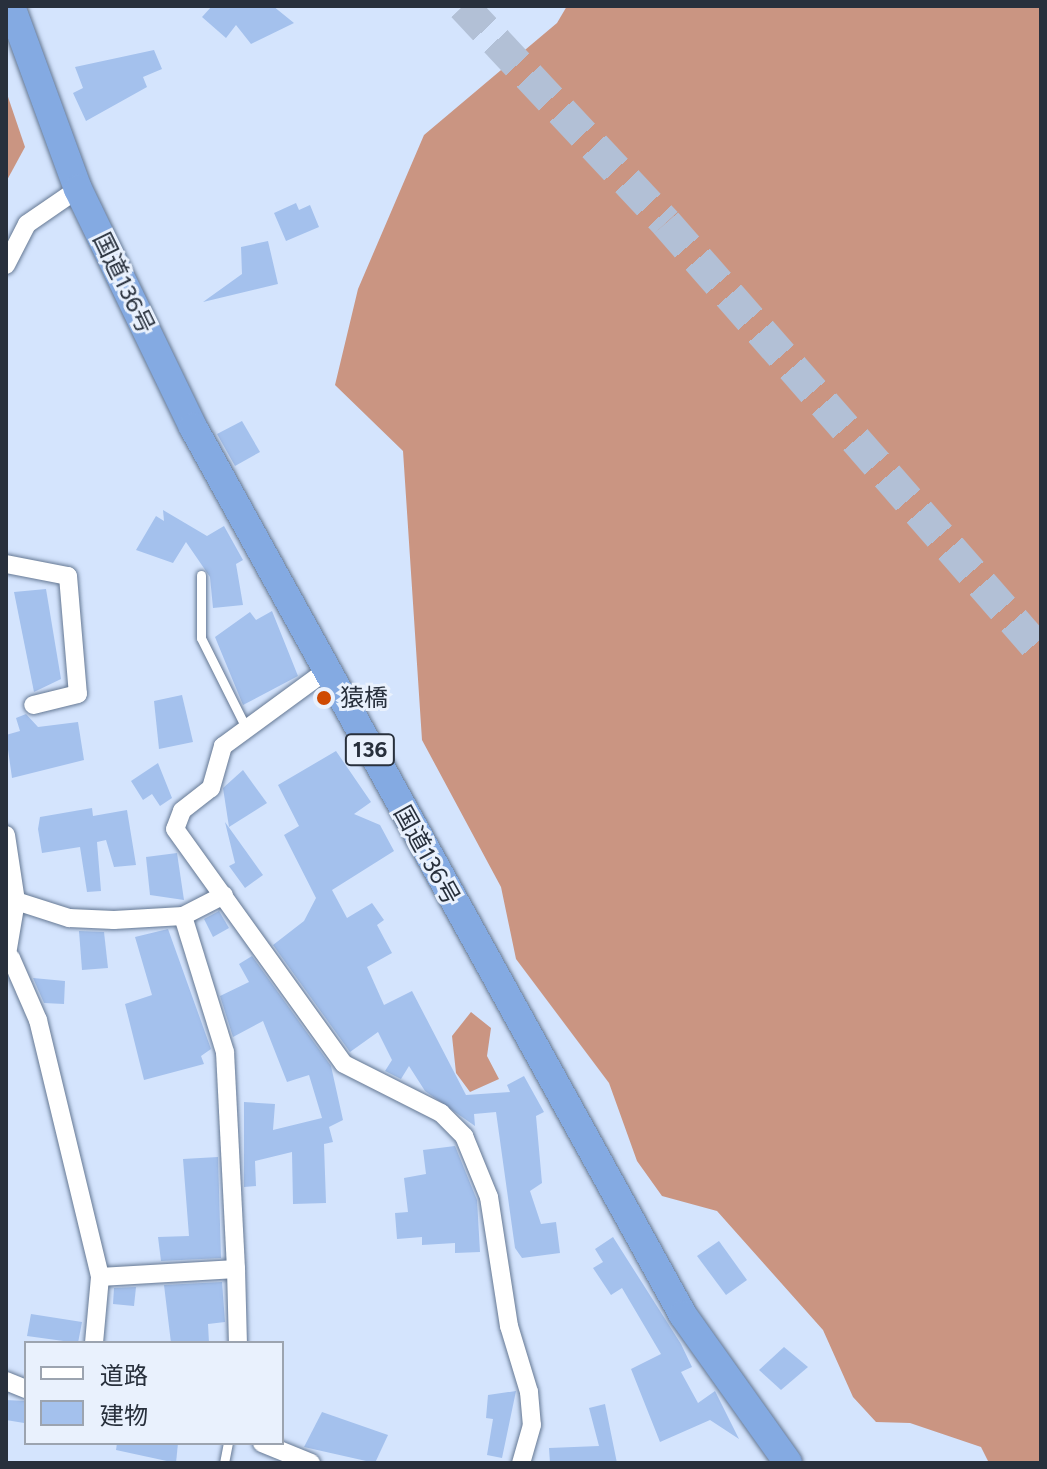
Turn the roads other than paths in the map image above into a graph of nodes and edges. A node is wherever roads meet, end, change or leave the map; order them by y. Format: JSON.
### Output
{"nodes":[{"id":1,"x":11,"y":6,"type":"edge"},
{"id":2,"x":78,"y":189,"type":"junction"},
{"id":3,"x":6,"y":265,"type":"edge"},
{"id":4,"x":6,"y":564,"type":"edge"},
{"id":5,"x":201,"y":575,"type":"dead end"},
{"id":6,"x":327,"y":670,"type":"junction"},
{"id":7,"x":33,"y":705,"type":"dead end"},
{"id":8,"x":246,"y":728,"type":"junction"},
{"id":9,"x":6,"y":835,"type":"edge"},
{"id":10,"x":224,"y":895,"type":"junction"},
{"id":11,"x":16,"y":901,"type":"junction"},
{"id":12,"x":183,"y":916,"type":"junction"},
{"id":13,"x":9,"y":959,"type":"edge"},
{"id":14,"x":236,"y":1269,"type":"junction"},
{"id":15,"x":100,"y":1277,"type":"junction"},
{"id":16,"x":94,"y":1341,"type":"edge"},
{"id":17,"x":238,"y":1341,"type":"edge"},
{"id":18,"x":267,"y":1445,"type":"edge"},
{"id":19,"x":311,"y":1463,"type":"edge"},
{"id":20,"x":521,"y":1463,"type":"edge"},
{"id":21,"x":788,"y":1463,"type":"edge"}],
"edges":[{"from":1,"to":2,"type":"highway","name":"国道136号","number":"136"},
{"from":2,"to":3,"type":"street"},
{"from":2,"to":6,"type":"highway","name":"国道136号","number":"136"},
{"from":4,"to":7,"type":"street"},
{"from":5,"to":8,"type":"lane"},
{"from":6,"to":8,"type":"street"},
{"from":6,"to":21,"type":"highway","name":"国道136号","number":"136"},
{"from":8,"to":10,"type":"street"},
{"from":9,"to":11,"type":"street"},
{"from":10,"to":12,"type":"street"},
{"from":10,"to":20,"type":"street"},
{"from":11,"to":12,"type":"street"},
{"from":11,"to":13,"type":"street"},
{"from":12,"to":14,"type":"street"},
{"from":13,"to":15,"type":"street"},
{"from":14,"to":15,"type":"street"},
{"from":14,"to":17,"type":"street"},
{"from":15,"to":16,"type":"street"},
{"from":18,"to":19,"type":"street"}]}
